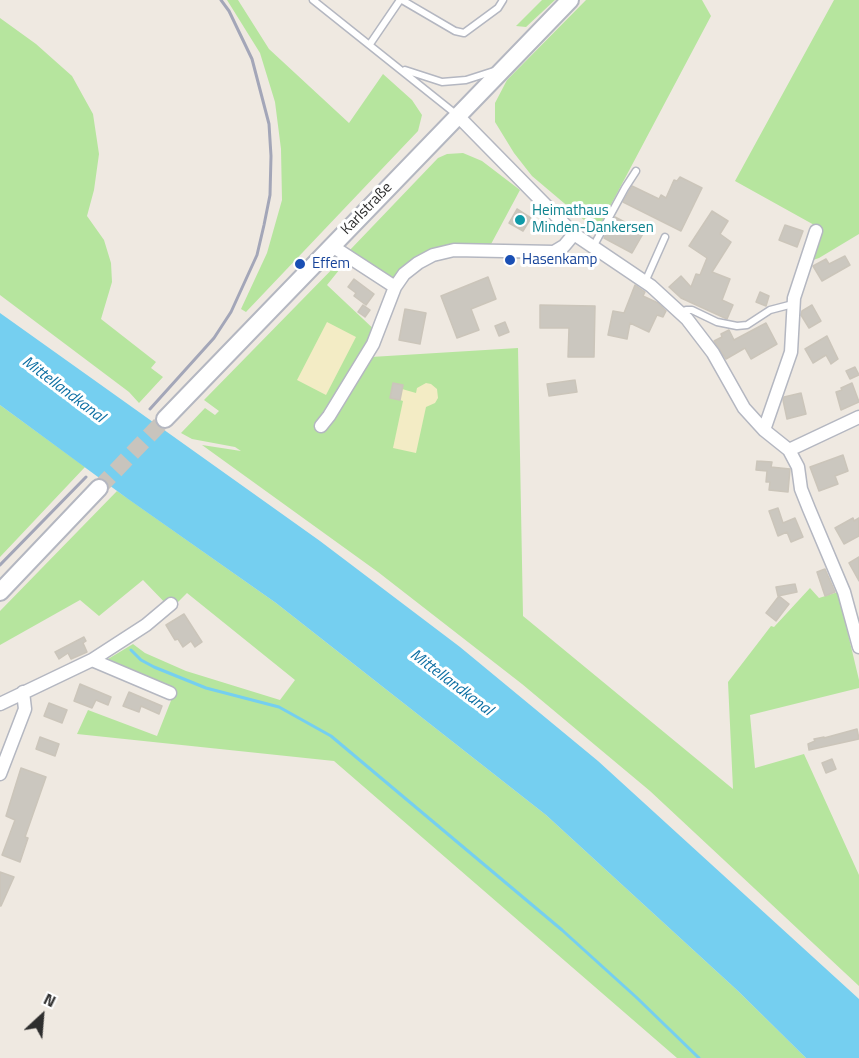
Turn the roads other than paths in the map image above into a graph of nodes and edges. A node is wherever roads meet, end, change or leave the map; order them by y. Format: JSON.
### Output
{"nodes":[{"id":1,"x":401,"y":0,"type":"edge"},
{"id":2,"x":503,"y":0,"type":"edge"},
{"id":3,"x":570,"y":0,"type":"edge"},
{"id":4,"x":317,"y":1,"type":"edge"},
{"id":5,"x":370,"y":44,"type":"junction"},
{"id":6,"x":400,"y":68,"type":"junction"},
{"id":7,"x":503,"y":68,"type":"junction"},
{"id":8,"x":457,"y":115,"type":"junction"},
{"id":9,"x":636,"y":171,"type":"dead end"},
{"id":10,"x":816,"y":231,"type":"dead end"},
{"id":11,"x":574,"y":234,"type":"junction"},
{"id":12,"x":665,"y":237,"type":"dead end"},
{"id":13,"x":332,"y":246,"type":"junction"},
{"id":14,"x":593,"y":247,"type":"junction"},
{"id":15,"x":645,"y":282,"type":"junction"},
{"id":16,"x":395,"y":287,"type":"junction"},
{"id":17,"x":793,"y":304,"type":"junction"},
{"id":18,"x":679,"y":312,"type":"junction"},
{"id":19,"x":859,"y":417,"type":"edge"},
{"id":20,"x":165,"y":419,"type":"tunnel mouth"},
{"id":21,"x":321,"y":426,"type":"dead end"},
{"id":22,"x":764,"y":430,"type":"junction"},
{"id":23,"x":789,"y":450,"type":"junction"},
{"id":24,"x":99,"y":488,"type":"tunnel mouth"},
{"id":25,"x":0,"y":592,"type":"edge"},
{"id":26,"x":171,"y":604,"type":"dead end"},
{"id":27,"x":859,"y":647,"type":"edge"},
{"id":28,"x":92,"y":660,"type":"junction"},
{"id":29,"x":23,"y":692,"type":"junction"},
{"id":30,"x":170,"y":693,"type":"dead end"},
{"id":31,"x":0,"y":704,"type":"edge"},
{"id":32,"x":0,"y":774,"type":"edge"}],
"edges":[{"from":1,"to":2,"type":"lane"},
{"from":1,"to":5,"type":"lane"},
{"from":3,"to":7,"type":"street","name":"Karlstraße"},
{"from":4,"to":5,"type":"lane"},
{"from":5,"to":6,"type":"lane"},
{"from":6,"to":7,"type":"lane"},
{"from":6,"to":8,"type":"lane"},
{"from":7,"to":8,"type":"street","name":"Karlstraße"},
{"from":8,"to":11,"type":"street"},
{"from":8,"to":13,"type":"street","name":"Karlstraße"},
{"from":9,"to":14,"type":"lane"},
{"from":10,"to":17,"type":"street"},
{"from":11,"to":14,"type":"street"},
{"from":11,"to":16,"type":"street"},
{"from":12,"to":15,"type":"lane"},
{"from":13,"to":16,"type":"street"},
{"from":13,"to":20,"type":"street","name":"Karlstraße"},
{"from":14,"to":15,"type":"street"},
{"from":15,"to":18,"type":"street"},
{"from":16,"to":21,"type":"street"},
{"from":17,"to":18,"type":"lane"},
{"from":17,"to":22,"type":"street"},
{"from":18,"to":22,"type":"street"},
{"from":19,"to":23,"type":"street"},
{"from":22,"to":23,"type":"street"},
{"from":23,"to":27,"type":"street"},
{"from":24,"to":25,"type":"street"},
{"from":26,"to":28,"type":"street"},
{"from":28,"to":29,"type":"street"},
{"from":28,"to":30,"type":"street"},
{"from":29,"to":31,"type":"street"},
{"from":29,"to":32,"type":"street"}]}
